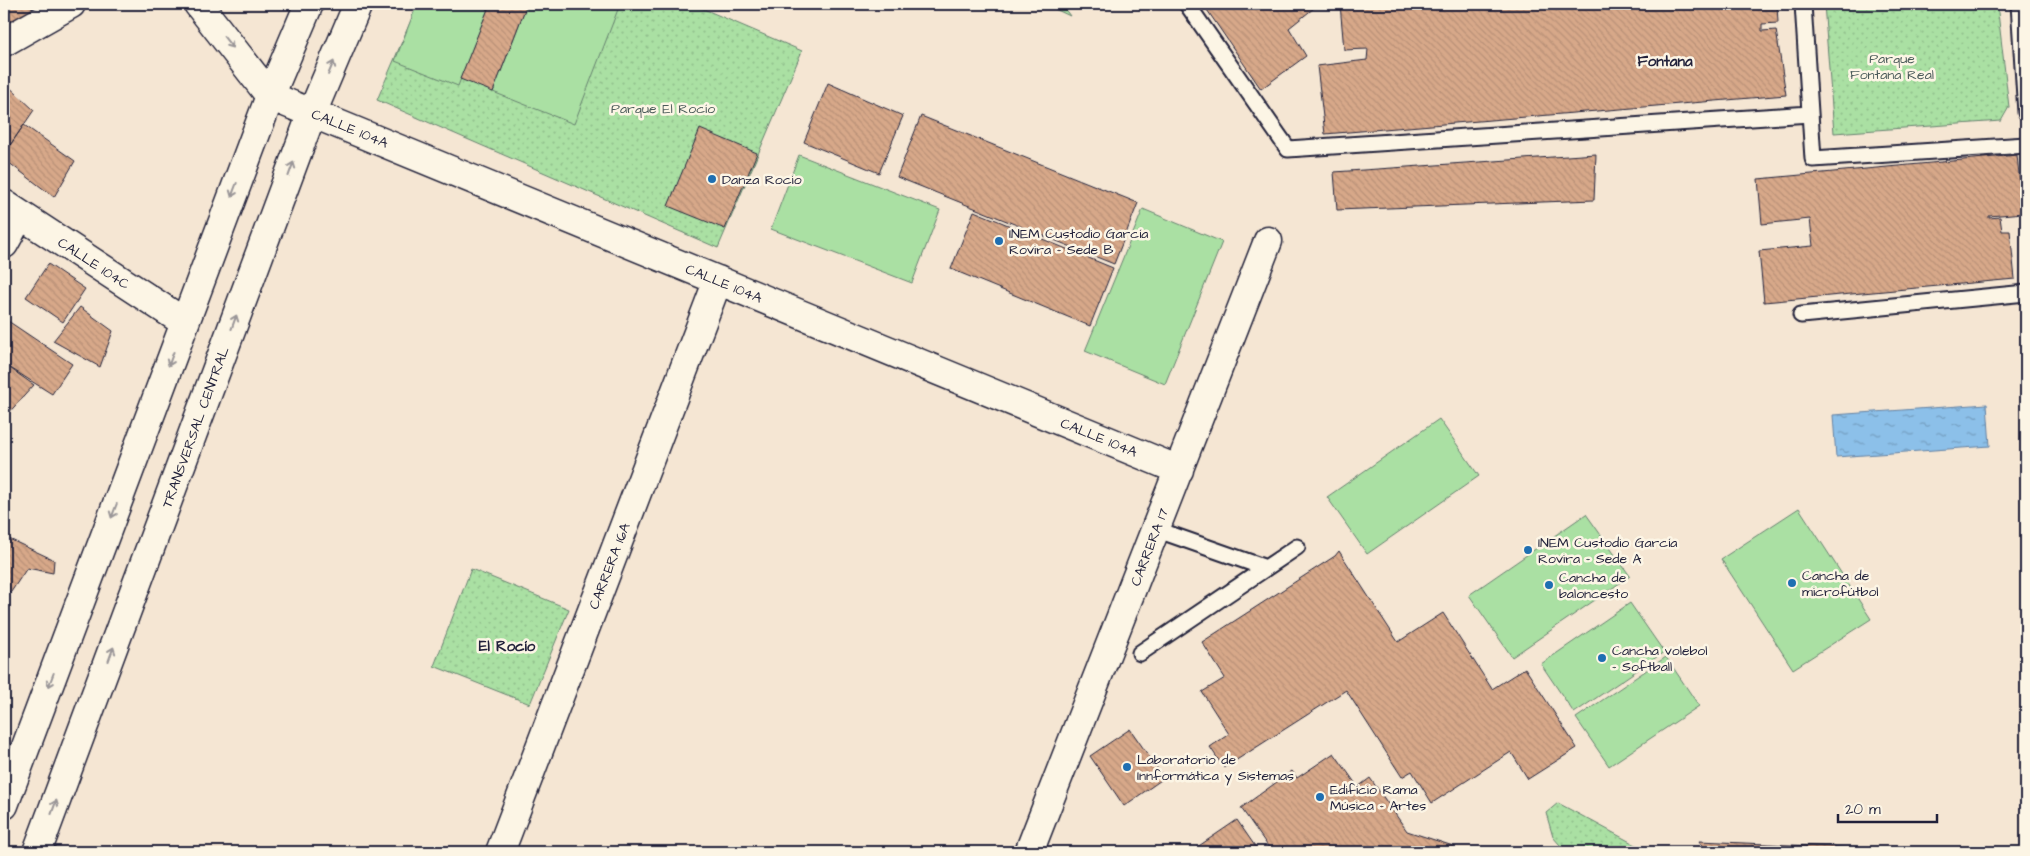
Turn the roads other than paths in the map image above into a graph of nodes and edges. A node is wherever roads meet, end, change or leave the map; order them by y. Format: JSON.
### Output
{"nodes":[{"id":1,"x":71,"y":4,"type":"edge"},
{"id":2,"x":198,"y":4,"type":"edge"},
{"id":3,"x":309,"y":4,"type":"edge"},
{"id":4,"x":358,"y":4,"type":"edge"},
{"id":5,"x":1187,"y":4,"type":"edge"},
{"id":6,"x":1803,"y":4,"type":"edge"},
{"id":7,"x":2019,"y":4,"type":"edge"},
{"id":8,"x":4,"y":42,"type":"edge"},
{"id":9,"x":270,"y":96,"type":"junction"},
{"id":10,"x":312,"y":113,"type":"junction"},
{"id":11,"x":2026,"y":113,"type":"edge"},
{"id":12,"x":1810,"y":114,"type":"junction"},
{"id":13,"x":2026,"y":145,"type":"edge"},
{"id":14,"x":12,"y":210,"type":"edge"},
{"id":15,"x":1268,"y":241,"type":"dead end"},
{"id":16,"x":4,"y":244,"type":"edge"},
{"id":17,"x":718,"y":280,"type":"junction"},
{"id":18,"x":2026,"y":293,"type":"edge"},
{"id":19,"x":1801,"y":315,"type":"dead end"},
{"id":20,"x":184,"y":322,"type":"junction"},
{"id":21,"x":1178,"y":470,"type":"junction"},
{"id":22,"x":1156,"y":529,"type":"junction"},
{"id":23,"x":1297,"y":547,"type":"dead end"},
{"id":24,"x":1266,"y":568,"type":"junction"},
{"id":25,"x":1140,"y":654,"type":"dead end"},
{"id":26,"x":4,"y":805,"type":"edge"},
{"id":27,"x":37,"y":852,"type":"edge"},
{"id":28,"x":500,"y":852,"type":"edge"},
{"id":29,"x":1029,"y":852,"type":"edge"}],
"edges":[{"from":1,"to":8,"type":"street"},
{"from":2,"to":9,"type":"street","one_way":true},
{"from":3,"to":9,"type":"street"},
{"from":10,"to":4,"type":"street","name":"TRANSVERSAL CENTRAL","one_way":true},
{"from":5,"to":12,"type":"lane"},
{"from":6,"to":12,"type":"lane"},
{"from":7,"to":11,"type":"lane"},
{"from":9,"to":10,"type":"street","name":"CALLE 104A"},
{"from":9,"to":20,"type":"street","one_way":true},
{"from":10,"to":17,"type":"street","name":"CALLE 104A"},
{"from":27,"to":10,"type":"street","name":"TRANSVERSAL CENTRAL","one_way":true},
{"from":12,"to":13,"type":"lane"},
{"from":14,"to":16,"type":"street"},
{"from":14,"to":20,"type":"street","name":"CALLE 104C"},
{"from":15,"to":21,"type":"street","name":"CARRERA 17"},
{"from":17,"to":21,"type":"street","name":"CALLE 104A"},
{"from":17,"to":28,"type":"street","name":"CARRERA 16A"},
{"from":18,"to":19,"type":"lane"},
{"from":20,"to":26,"type":"street","one_way":true},
{"from":21,"to":22,"type":"street","name":"CARRERA 17"},
{"from":22,"to":24,"type":"lane"},
{"from":22,"to":29,"type":"street","name":"CARRERA 17"},
{"from":23,"to":24,"type":"lane"},
{"from":24,"to":25,"type":"lane"}]}
